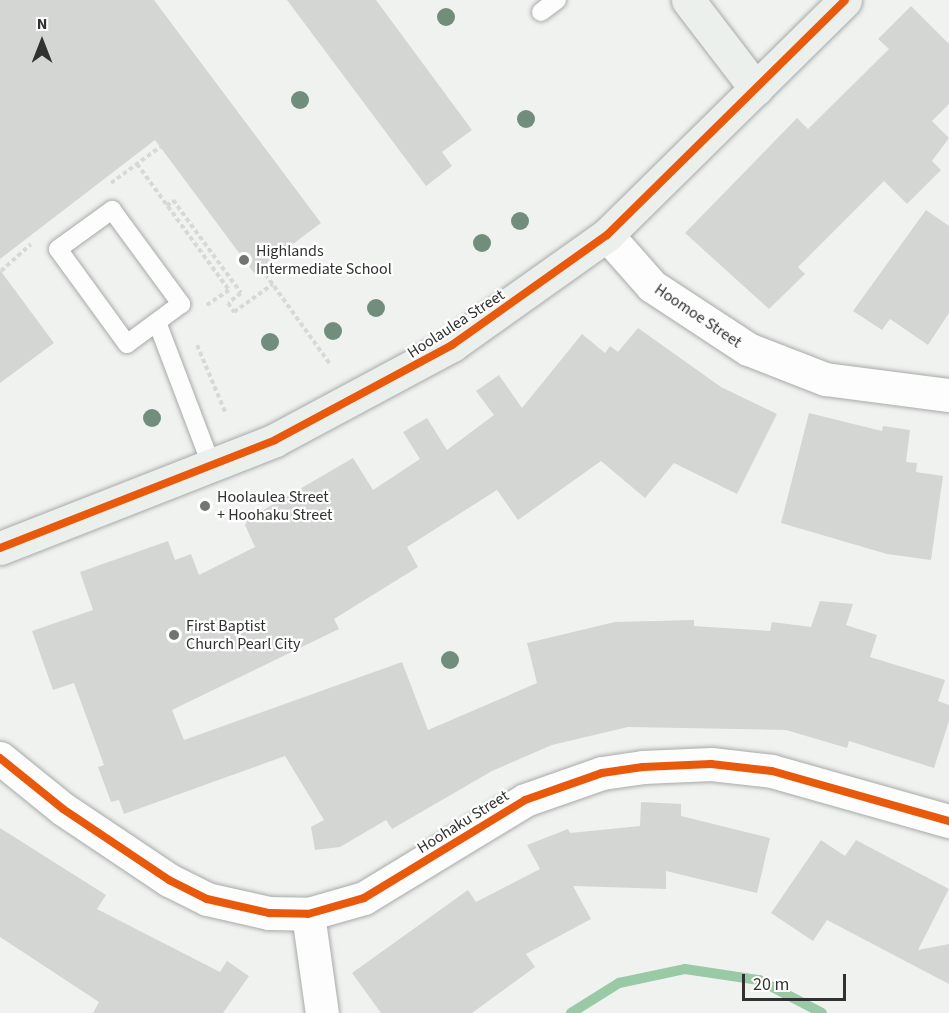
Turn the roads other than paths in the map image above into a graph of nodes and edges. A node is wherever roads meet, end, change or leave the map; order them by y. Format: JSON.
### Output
{"nodes":[{"id":1,"x":557,"y":0,"type":"edge"},
{"id":2,"x":688,"y":0,"type":"edge"},
{"id":3,"x":845,"y":0,"type":"edge"},
{"id":4,"x":541,"y":12,"type":"dead end"},
{"id":5,"x":756,"y":89,"type":"junction"},
{"id":6,"x":607,"y":236,"type":"junction"},
{"id":7,"x":157,"y":322,"type":"junction"},
{"id":8,"x":949,"y":395,"type":"edge"},
{"id":9,"x":212,"y":467,"type":"junction"},
{"id":10,"x":0,"y":548,"type":"edge"},
{"id":11,"x":0,"y":758,"type":"edge"},
{"id":12,"x":949,"y":821,"type":"edge"},
{"id":13,"x":308,"y":914,"type":"junction"},
{"id":14,"x":322,"y":1013,"type":"edge"}],
"edges":[{"from":1,"to":4,"type":"lane"},
{"from":2,"to":5,"type":"street"},
{"from":3,"to":5,"type":"street","name":"Hoolaulea Street"},
{"from":5,"to":6,"type":"street","name":"Hoolaulea Street"},
{"from":6,"to":8,"type":"street","name":"Hoomoe Street"},
{"from":6,"to":9,"type":"street","name":"Hoolaulea Street"},
{"from":7,"to":7,"type":"lane"},
{"from":7,"to":9,"type":"lane"},
{"from":9,"to":10,"type":"street","name":"Hoolaulea Street"},
{"from":11,"to":13,"type":"street","name":"Hoohaku Street"},
{"from":12,"to":13,"type":"street","name":"Hoohaku Street"},
{"from":13,"to":14,"type":"street"}]}
